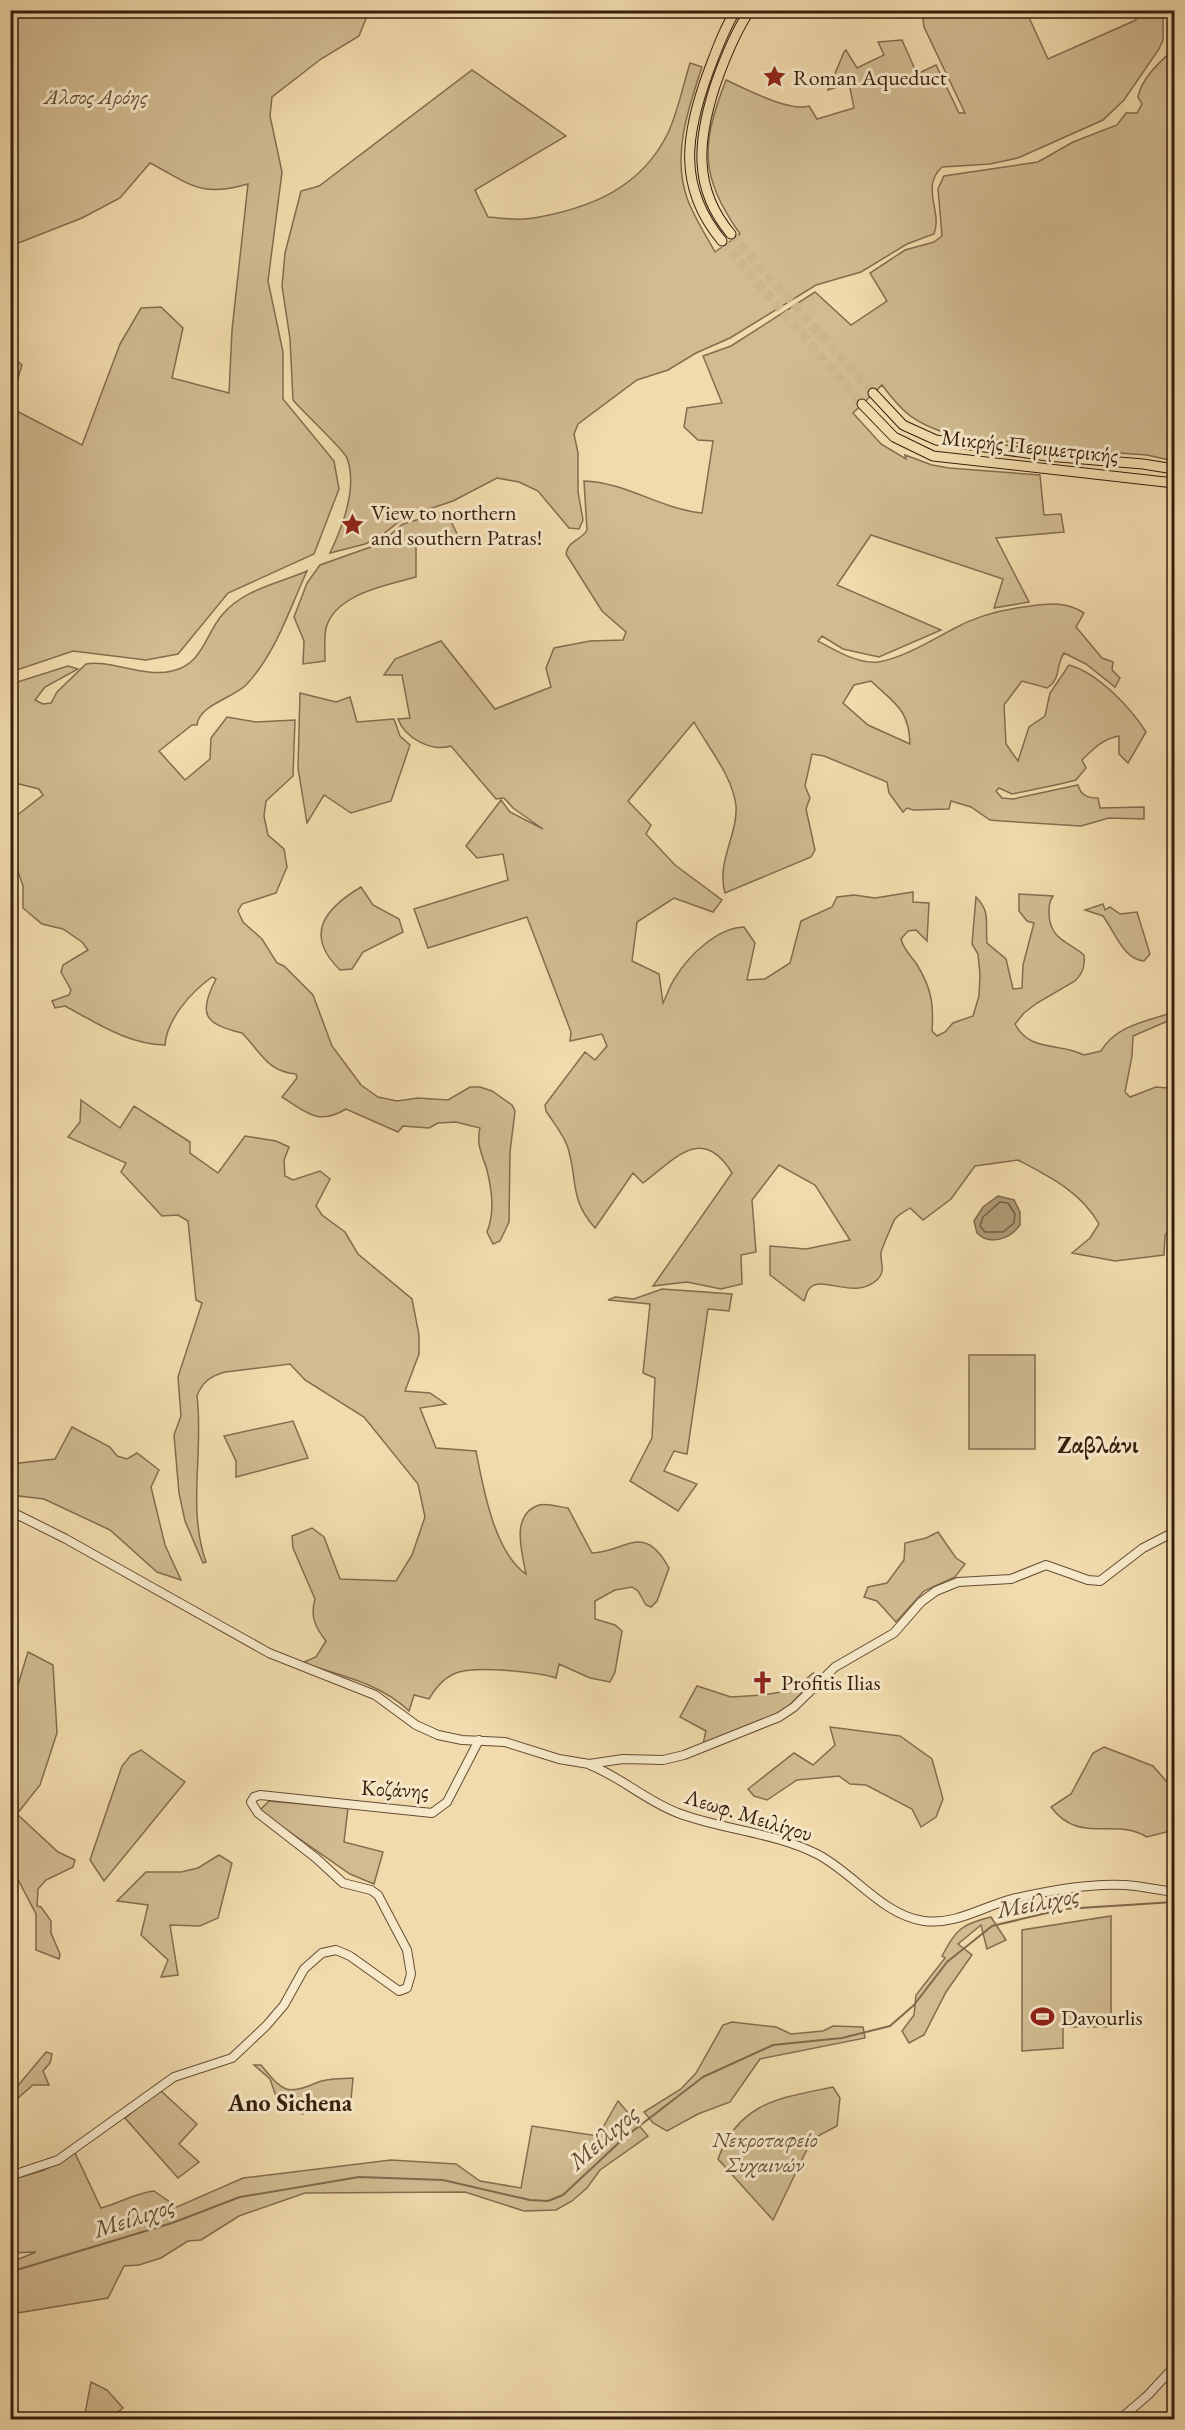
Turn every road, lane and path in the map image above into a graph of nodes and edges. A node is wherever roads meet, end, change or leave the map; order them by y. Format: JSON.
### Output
{"nodes":[{"id":1,"x":736,"y":10,"type":"edge"},
{"id":2,"x":750,"y":10,"type":"edge"},
{"id":3,"x":731,"y":234,"type":"tunnel mouth"},
{"id":4,"x":722,"y":241,"type":"tunnel mouth"},
{"id":5,"x":873,"y":393,"type":"tunnel mouth"},
{"id":6,"x":862,"y":404,"type":"tunnel mouth"},
{"id":7,"x":1174,"y":469,"type":"edge"},
{"id":8,"x":1174,"y":483,"type":"edge"},
{"id":9,"x":1174,"y":1499,"type":"edge"},
{"id":10,"x":10,"y":1511,"type":"edge"},
{"id":11,"x":1174,"y":1511,"type":"edge"},
{"id":12,"x":1174,"y":1532,"type":"edge"},
{"id":13,"x":479,"y":1740,"type":"junction"},
{"id":14,"x":589,"y":1764,"type":"junction"},
{"id":15,"x":1174,"y":1892,"type":"edge"},
{"id":16,"x":10,"y":2176,"type":"edge"},
{"id":17,"x":1174,"y":2367,"type":"edge"},
{"id":18,"x":1119,"y":2420,"type":"edge"}],
"edges":[{"from":1,"to":4,"type":"main road"},
{"from":2,"to":3,"type":"main road"},
{"from":5,"to":7,"type":"main road","name":"Μικρής Περιμετρικής"},
{"from":6,"to":8,"type":"main road","name":"Μικρής Περιμετρικής"},
{"from":9,"to":11,"type":"street"},
{"from":10,"to":13,"type":"street"},
{"from":12,"to":14,"type":"street"},
{"from":13,"to":14,"type":"street"},
{"from":13,"to":16,"type":"street","name":"Κοζάνης"},
{"from":14,"to":15,"type":"street","name":"Λεωφ. Μειλίχου"},
{"from":17,"to":18,"type":"street"}]}
